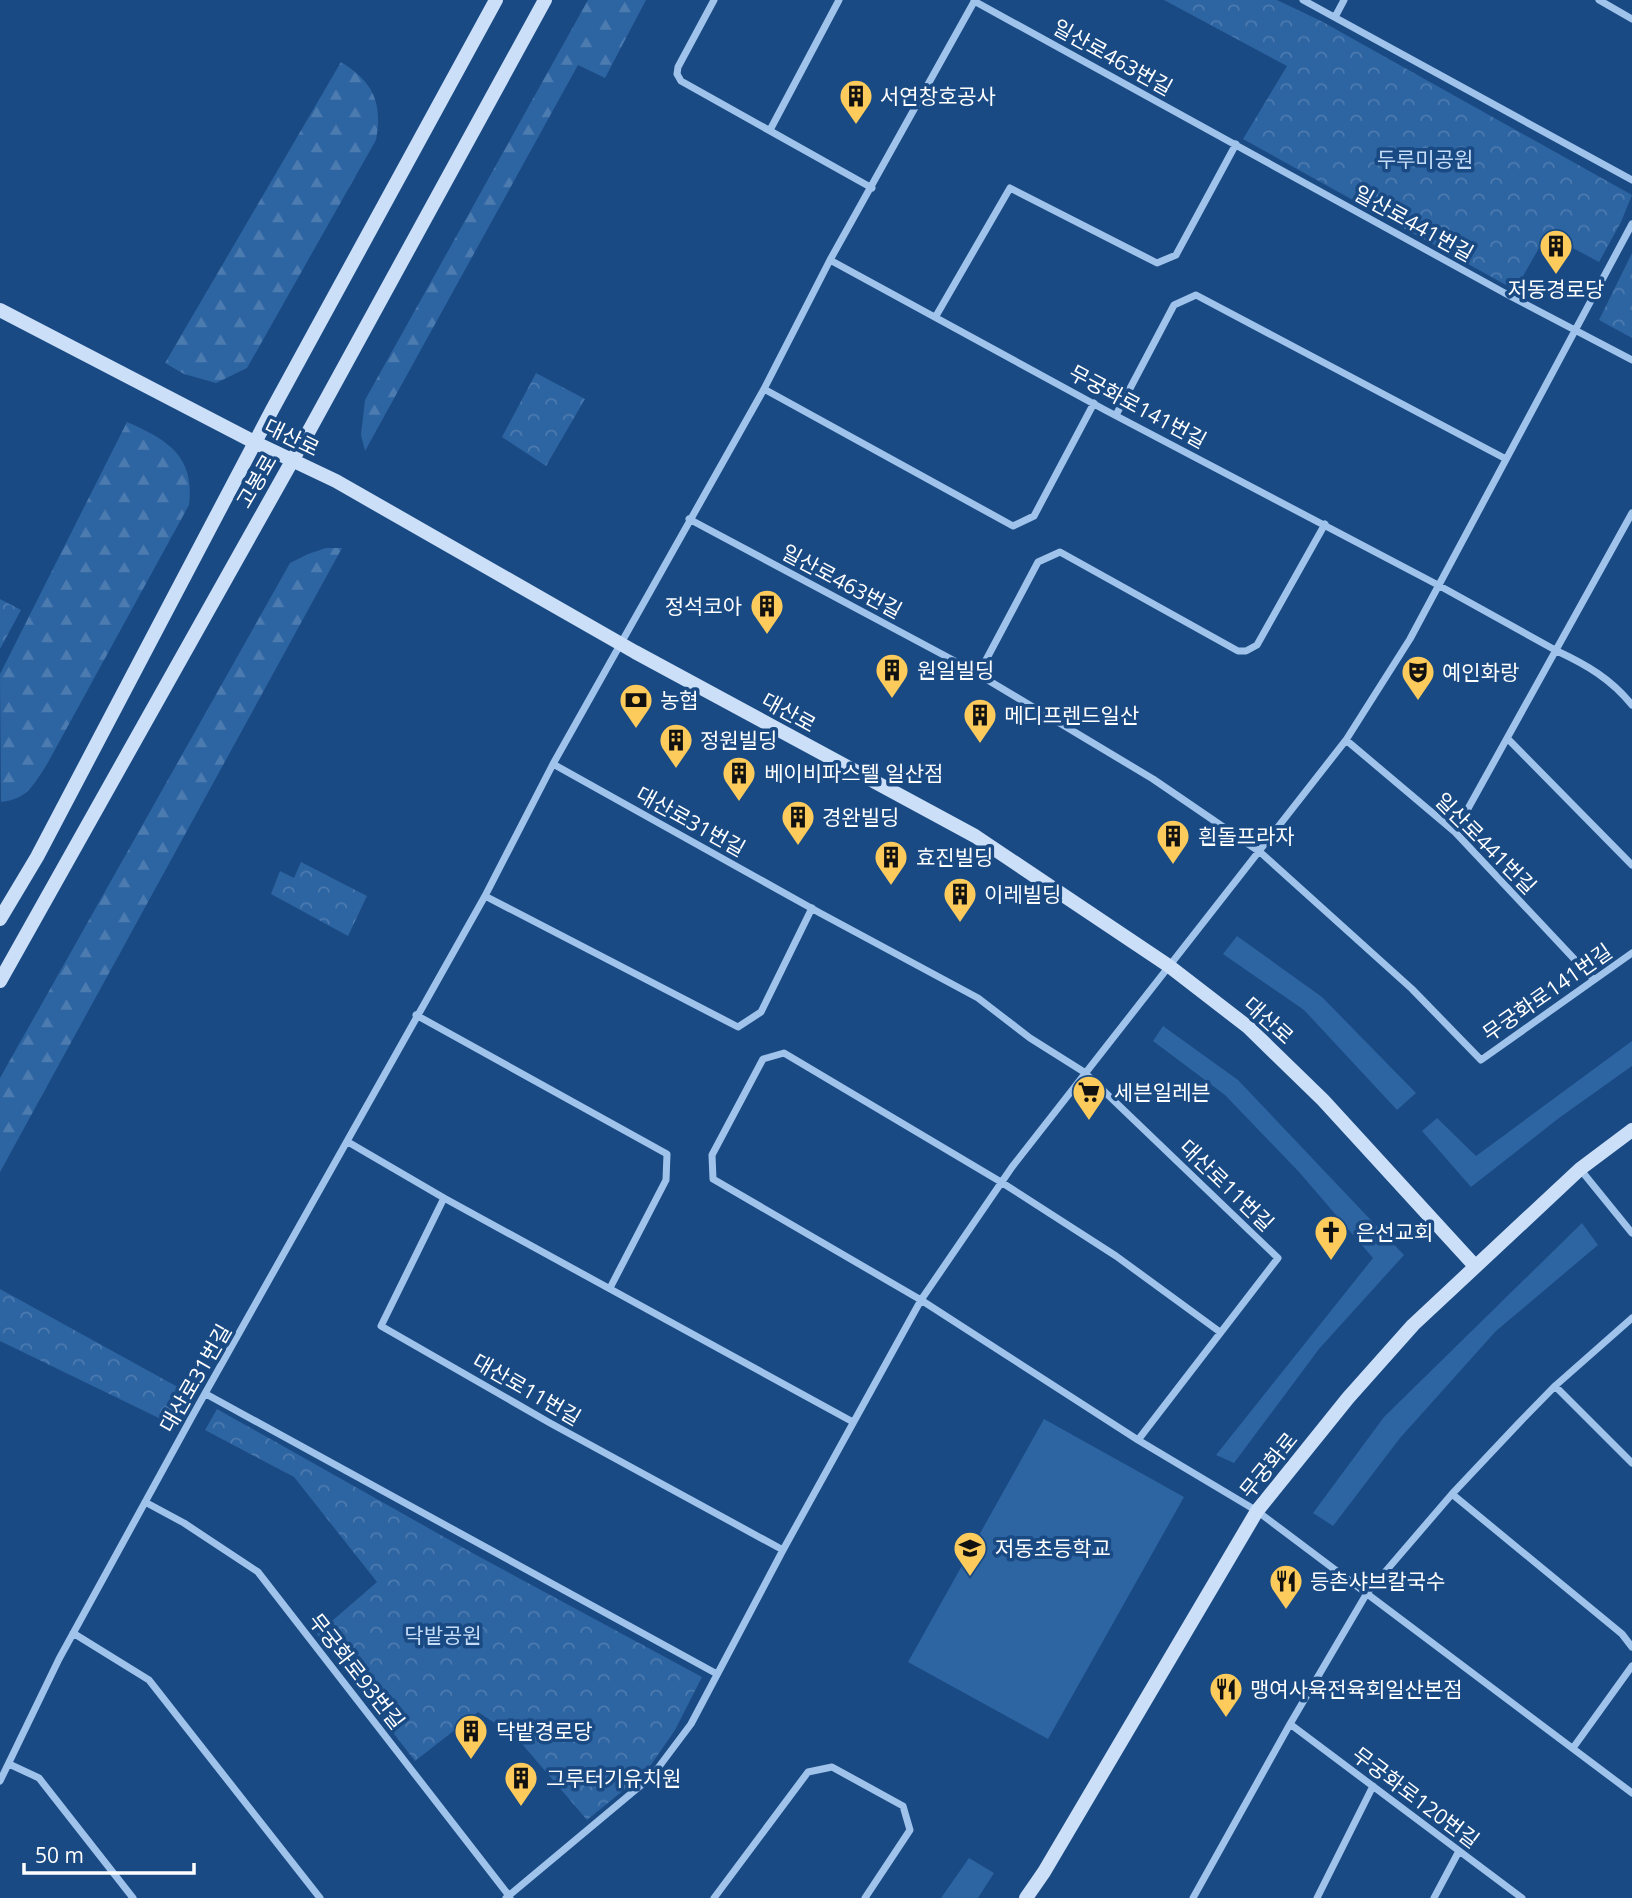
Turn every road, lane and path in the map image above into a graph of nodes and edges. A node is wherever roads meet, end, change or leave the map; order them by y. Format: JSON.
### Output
{"nodes":[{"id":1,"x":496,"y":0,"type":"edge"},
{"id":2,"x":545,"y":0,"type":"edge"},
{"id":3,"x":714,"y":0,"type":"edge"},
{"id":4,"x":839,"y":0,"type":"edge"},
{"id":5,"x":975,"y":0,"type":"edge"},
{"id":6,"x":1303,"y":0,"type":"edge"},
{"id":7,"x":1344,"y":0,"type":"edge"},
{"id":8,"x":1599,"y":0,"type":"edge"},
{"id":9,"x":1335,"y":16,"type":"junction"},
{"id":10,"x":1632,"y":19,"type":"edge"},
{"id":11,"x":770,"y":130,"type":"junction"},
{"id":12,"x":1236,"y":144,"type":"junction"},
{"id":13,"x":1632,"y":180,"type":"edge"},
{"id":14,"x":872,"y":188,"type":"junction"},
{"id":15,"x":1632,"y":224,"type":"edge"},
{"id":16,"x":830,"y":260,"type":"junction"},
{"id":17,"x":0,"y":310,"type":"edge"},
{"id":18,"x":936,"y":316,"type":"junction"},
{"id":19,"x":1575,"y":330,"type":"junction"},
{"id":20,"x":1632,"y":360,"type":"edge"},
{"id":21,"x":764,"y":389,"type":"junction"},
{"id":22,"x":1094,"y":403,"type":"junction"},
{"id":23,"x":1116,"y":415,"type":"junction"},
{"id":24,"x":256,"y":443,"type":"junction"},
{"id":25,"x":1506,"y":459,"type":"junction"},
{"id":26,"x":292,"y":460,"type":"junction"},
{"id":27,"x":1632,"y":513,"type":"edge"},
{"id":28,"x":689,"y":519,"type":"junction"},
{"id":29,"x":1325,"y":524,"type":"junction"},
{"id":30,"x":1623,"y":532,"type":"junction"},
{"id":31,"x":1632,"y":537,"type":"edge"},
{"id":32,"x":1438,"y":585,"type":"junction"},
{"id":33,"x":620,"y":643,"type":"junction"},
{"id":34,"x":1557,"y":651,"type":"junction"},
{"id":35,"x":978,"y":675,"type":"junction"},
{"id":36,"x":1632,"y":705,"type":"edge"},
{"id":37,"x":1508,"y":739,"type":"junction"},
{"id":38,"x":1346,"y":740,"type":"junction"},
{"id":39,"x":552,"y":764,"type":"junction"},
{"id":40,"x":1455,"y":832,"type":"junction"},
{"id":41,"x":1260,"y":852,"type":"junction"},
{"id":42,"x":1632,"y":865,"type":"edge"},
{"id":43,"x":485,"y":896,"type":"junction"},
{"id":44,"x":812,"y":908,"type":"junction"},
{"id":45,"x":0,"y":919,"type":"edge"},
{"id":46,"x":1632,"y":953,"type":"edge"},
{"id":47,"x":1169,"y":966,"type":"junction"},
{"id":48,"x":1593,"y":979,"type":"junction"},
{"id":49,"x":0,"y":981,"type":"edge"},
{"id":50,"x":416,"y":1016,"type":"junction"},
{"id":51,"x":1084,"y":1072,"type":"junction"},
{"id":52,"x":1632,"y":1130,"type":"edge"},
{"id":53,"x":348,"y":1142,"type":"junction"},
{"id":54,"x":1580,"y":1169,"type":"junction"},
{"id":55,"x":1001,"y":1182,"type":"junction"},
{"id":56,"x":444,"y":1198,"type":"junction"},
{"id":57,"x":1632,"y":1233,"type":"edge"},
{"id":58,"x":1475,"y":1266,"type":"junction"},
{"id":59,"x":610,"y":1288,"type":"junction"},
{"id":60,"x":921,"y":1300,"type":"junction"},
{"id":61,"x":1632,"y":1318,"type":"edge"},
{"id":62,"x":1220,"y":1332,"type":"junction"},
{"id":63,"x":1555,"y":1386,"type":"junction"},
{"id":64,"x":206,"y":1394,"type":"junction"},
{"id":65,"x":853,"y":1422,"type":"junction"},
{"id":66,"x":1138,"y":1440,"type":"junction"},
{"id":67,"x":1632,"y":1463,"type":"edge"},
{"id":68,"x":1452,"y":1494,"type":"junction"},
{"id":69,"x":145,"y":1502,"type":"junction"},
{"id":70,"x":1257,"y":1511,"type":"junction"},
{"id":71,"x":783,"y":1550,"type":"junction"},
{"id":72,"x":1367,"y":1593,"type":"junction"},
{"id":73,"x":73,"y":1633,"type":"junction"},
{"id":74,"x":1632,"y":1647,"type":"edge"},
{"id":75,"x":1632,"y":1666,"type":"edge"},
{"id":76,"x":717,"y":1674,"type":"junction"},
{"id":77,"x":1290,"y":1724,"type":"junction"},
{"id":78,"x":1573,"y":1748,"type":"junction"},
{"id":79,"x":9,"y":1764,"type":"junction"},
{"id":80,"x":0,"y":1781,"type":"edge"},
{"id":81,"x":1373,"y":1786,"type":"junction"},
{"id":82,"x":1632,"y":1793,"type":"edge"},
{"id":83,"x":1459,"y":1851,"type":"junction"},
{"id":84,"x":508,"y":1897,"type":"edge"},
{"id":85,"x":133,"y":1898,"type":"edge"},
{"id":86,"x":320,"y":1898,"type":"edge"},
{"id":87,"x":714,"y":1898,"type":"edge"},
{"id":88,"x":865,"y":1898,"type":"edge"},
{"id":89,"x":1026,"y":1898,"type":"edge"},
{"id":90,"x":1193,"y":1898,"type":"edge"},
{"id":91,"x":1317,"y":1898,"type":"edge"},
{"id":92,"x":1434,"y":1898,"type":"edge"},
{"id":93,"x":1522,"y":1898,"type":"edge"}],
"edges":[{"from":1,"to":24,"type":"main road","name":"고봉로"},
{"from":2,"to":26,"type":"main road","name":"고봉로"},
{"from":3,"to":11,"type":"street"},
{"from":4,"to":11,"type":"street"},
{"from":5,"to":12,"type":"street","name":"일산로463번길"},
{"from":5,"to":14,"type":"street","name":"일산로463번길"},
{"from":6,"to":9,"type":"street"},
{"from":7,"to":9,"type":"street"},
{"from":8,"to":10,"type":"street"},
{"from":9,"to":13,"type":"street"},
{"from":11,"to":14,"type":"street"},
{"from":12,"to":18,"type":"street"},
{"from":12,"to":19,"type":"street","name":"일산로441번길"},
{"from":14,"to":16,"type":"street","name":"일산로463번길"},
{"from":15,"to":19,"type":"street"},
{"from":16,"to":18,"type":"street","name":"무궁화로141번길"},
{"from":16,"to":21,"type":"street","name":"일산로463번길"},
{"from":17,"to":24,"type":"main road","name":"대산로"},
{"from":18,"to":22,"type":"street","name":"무궁화로141번길"},
{"from":19,"to":20,"type":"street","name":"일산로441번길"},
{"from":19,"to":25,"type":"street"},
{"from":21,"to":22,"type":"street"},
{"from":21,"to":28,"type":"street","name":"일산로463번길"},
{"from":22,"to":23,"type":"street","name":"무궁화로141번길"},
{"from":23,"to":25,"type":"street"},
{"from":23,"to":29,"type":"street","name":"무궁화로141번길"},
{"from":24,"to":26,"type":"main road","name":"대산로"},
{"from":24,"to":45,"type":"main road","name":"고봉로"},
{"from":25,"to":32,"type":"street"},
{"from":26,"to":33,"type":"main road","name":"대산로"},
{"from":26,"to":49,"type":"main road","name":"고봉로"},
{"from":27,"to":30,"type":"street"},
{"from":28,"to":33,"type":"street","name":"일산로463번길"},
{"from":28,"to":35,"type":"street","name":"일산로463번길"},
{"from":29,"to":32,"type":"street","name":"무궁화로141번길"},
{"from":29,"to":35,"type":"street"},
{"from":30,"to":31,"type":"street"},
{"from":30,"to":34,"type":"street"},
{"from":32,"to":34,"type":"street","name":"무궁화로141번길"},
{"from":32,"to":38,"type":"street"},
{"from":33,"to":39,"type":"street","name":"대산로31번길"},
{"from":33,"to":47,"type":"main road","name":"대산로"},
{"from":34,"to":36,"type":"street","name":"무궁화로141번길"},
{"from":34,"to":37,"type":"street"},
{"from":35,"to":41,"type":"street"},
{"from":37,"to":40,"type":"street"},
{"from":37,"to":42,"type":"street"},
{"from":38,"to":40,"type":"street","name":"일산로441번길"},
{"from":38,"to":41,"type":"street"},
{"from":39,"to":43,"type":"street","name":"대산로31번길"},
{"from":39,"to":44,"type":"street","name":"대산로31번길"},
{"from":40,"to":48,"type":"street","name":"일산로441번길"},
{"from":41,"to":47,"type":"street"},
{"from":41,"to":48,"type":"street","name":"무궁화로141번길"},
{"from":43,"to":44,"type":"street"},
{"from":43,"to":50,"type":"street","name":"대산로31번길"},
{"from":44,"to":51,"type":"street","name":"대산로11번길"},
{"from":46,"to":48,"type":"street","name":"무궁화로141번길"},
{"from":47,"to":51,"type":"street"},
{"from":47,"to":58,"type":"main road","name":"대산로"},
{"from":50,"to":53,"type":"street","name":"대산로31번길"},
{"from":50,"to":59,"type":"street"},
{"from":51,"to":55,"type":"street"},
{"from":51,"to":62,"type":"street","name":"대산로11번길"},
{"from":52,"to":54,"type":"main road","name":"무궁화로"},
{"from":53,"to":56,"type":"street"},
{"from":53,"to":64,"type":"street","name":"대산로31번길"},
{"from":54,"to":57,"type":"street"},
{"from":54,"to":58,"type":"main road","name":"무궁화로"},
{"from":55,"to":60,"type":"street"},
{"from":55,"to":60,"type":"street"},
{"from":55,"to":62,"type":"street"},
{"from":56,"to":59,"type":"street"},
{"from":56,"to":71,"type":"street","name":"대산로11번길"},
{"from":58,"to":70,"type":"main road","name":"무궁화로"},
{"from":59,"to":65,"type":"street"},
{"from":60,"to":65,"type":"street"},
{"from":60,"to":66,"type":"street"},
{"from":61,"to":63,"type":"street"},
{"from":62,"to":66,"type":"street","name":"대산로11번길"},
{"from":63,"to":67,"type":"street"},
{"from":63,"to":68,"type":"street"},
{"from":64,"to":69,"type":"street","name":"대산로31번길"},
{"from":64,"to":76,"type":"street"},
{"from":65,"to":71,"type":"street"},
{"from":66,"to":70,"type":"street"},
{"from":68,"to":72,"type":"street"},
{"from":68,"to":74,"type":"street"},
{"from":69,"to":73,"type":"street","name":"대산로31번길"},
{"from":69,"to":84,"type":"street","name":"무궁화로93번길"},
{"from":70,"to":72,"type":"street"},
{"from":70,"to":89,"type":"main road","name":"무궁화로"},
{"from":71,"to":76,"type":"street"},
{"from":72,"to":77,"type":"street"},
{"from":72,"to":78,"type":"street"},
{"from":73,"to":79,"type":"street","name":"대산로31번길"},
{"from":73,"to":86,"type":"street"},
{"from":75,"to":78,"type":"street"},
{"from":76,"to":84,"type":"street"},
{"from":77,"to":81,"type":"street","name":"무궁화로120번길"},
{"from":77,"to":90,"type":"street"},
{"from":78,"to":82,"type":"street"},
{"from":79,"to":80,"type":"street","name":"대산로31번길"},
{"from":79,"to":85,"type":"street"},
{"from":81,"to":83,"type":"street","name":"무궁화로120번길"},
{"from":81,"to":91,"type":"street"},
{"from":83,"to":92,"type":"street"},
{"from":83,"to":93,"type":"street","name":"무궁화로120번길"},
{"from":87,"to":88,"type":"street"}]}
